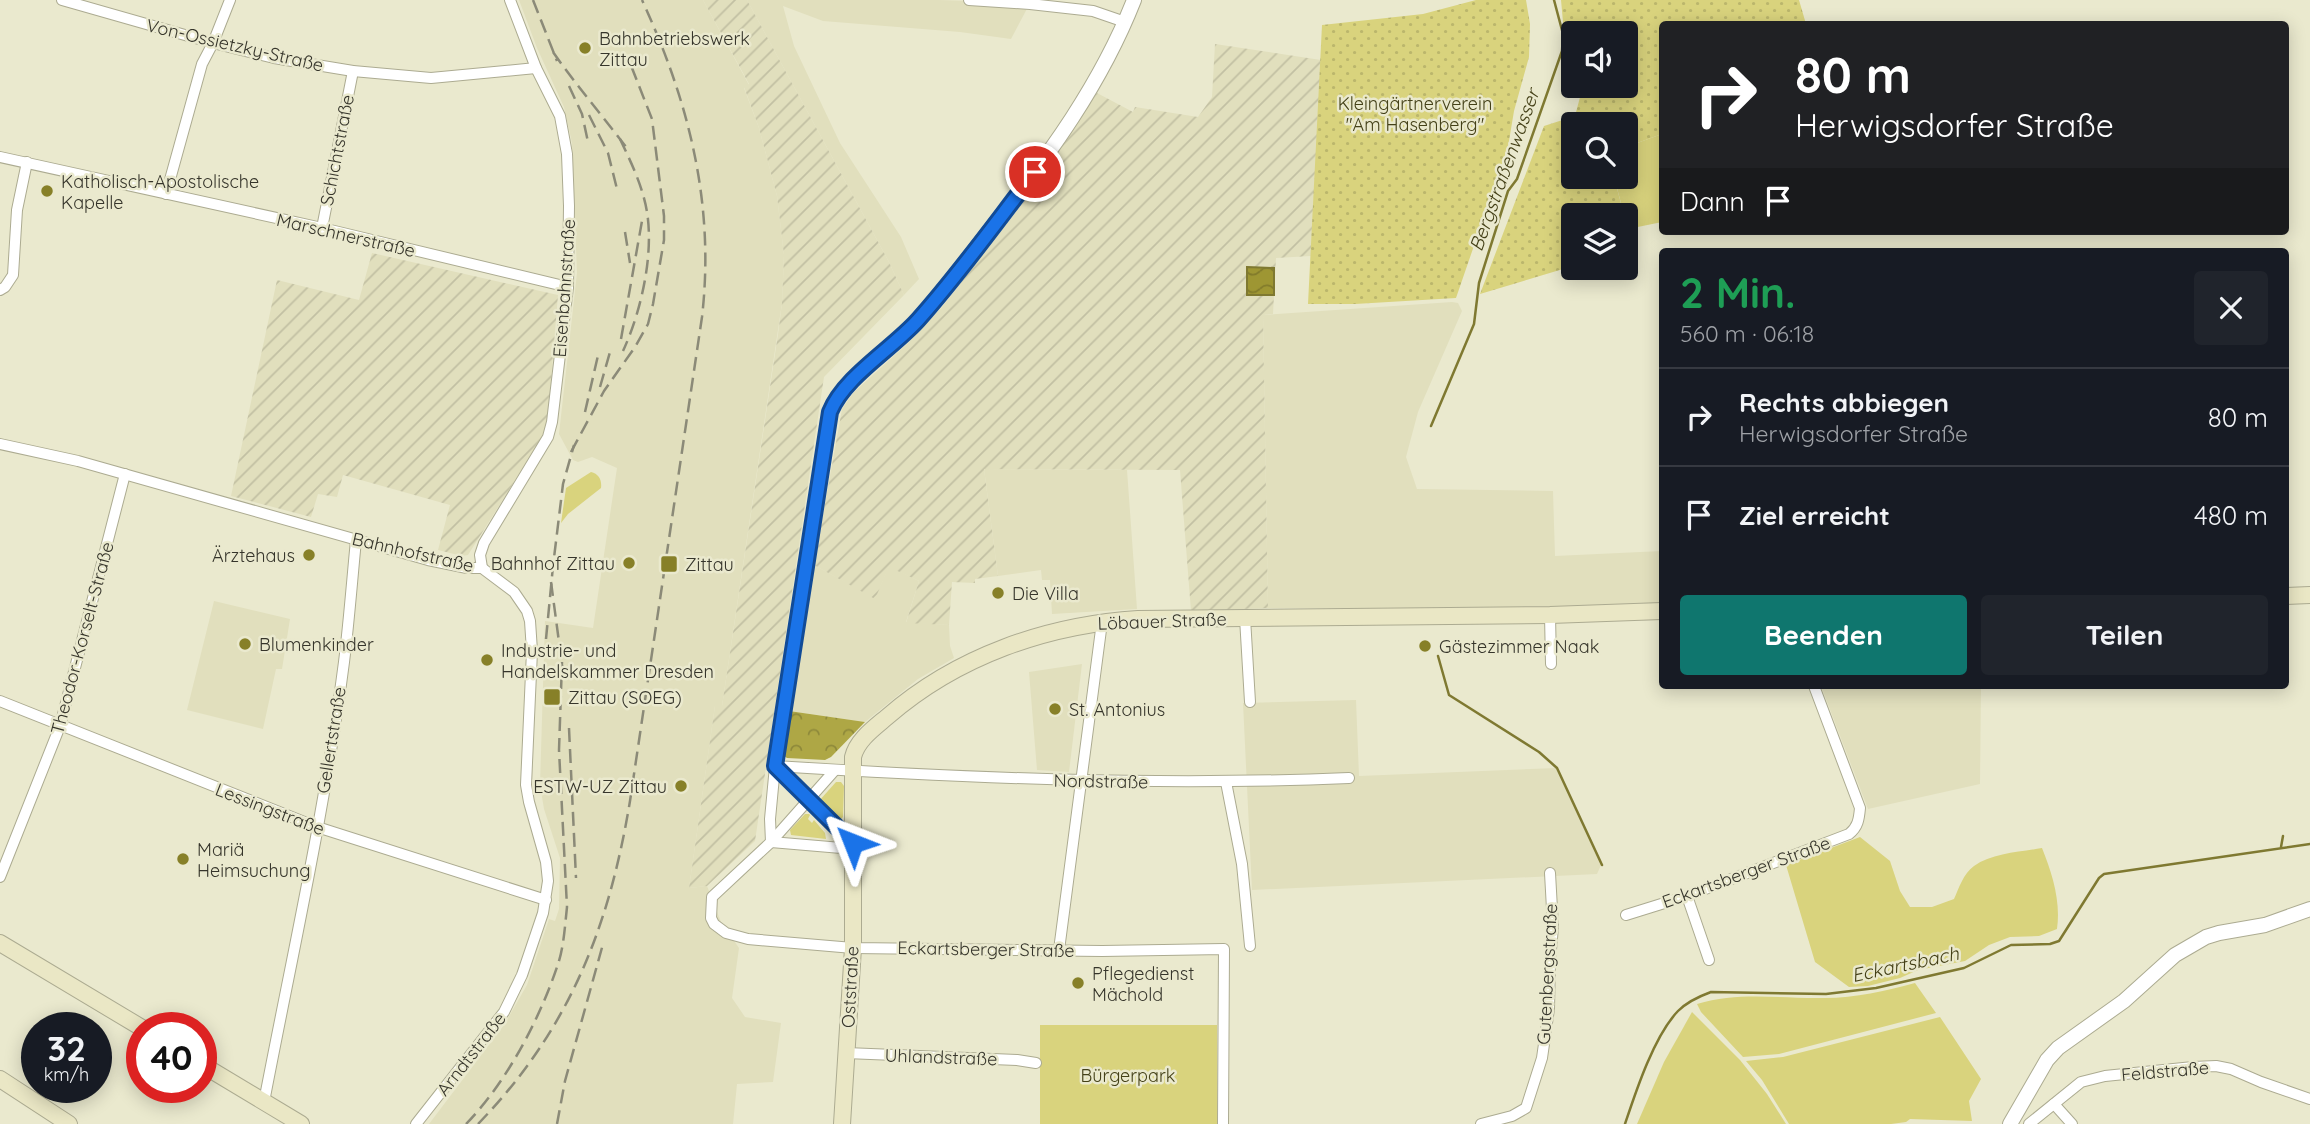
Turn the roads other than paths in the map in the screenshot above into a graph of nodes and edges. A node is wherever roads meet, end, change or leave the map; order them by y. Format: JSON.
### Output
{"nodes":[{"id":1,"x":62,"y":0,"type":"edge"},
{"id":2,"x":230,"y":0,"type":"edge"},
{"id":3,"x":510,"y":0,"type":"edge"},
{"id":4,"x":969,"y":0,"type":"edge"},
{"id":5,"x":1134,"y":0,"type":"edge"},
{"id":6,"x":1125,"y":22,"type":"junction"},
{"id":7,"x":213,"y":43,"type":"junction"},
{"id":8,"x":537,"y":68,"type":"junction"},
{"id":9,"x":353,"y":71,"type":"junction"},
{"id":10,"x":0,"y":157,"type":"edge"},
{"id":11,"x":27,"y":162,"type":"junction"},
{"id":12,"x":166,"y":194,"type":"junction"},
{"id":13,"x":322,"y":228,"type":"junction"},
{"id":14,"x":568,"y":287,"type":"junction"},
{"id":15,"x":0,"y":290,"type":"edge"},
{"id":16,"x":0,"y":444,"type":"edge"},
{"id":17,"x":125,"y":474,"type":"junction"},
{"id":18,"x":356,"y":540,"type":"junction"},
{"id":19,"x":482,"y":568,"type":"junction"},
{"id":20,"x":2310,"y":595,"type":"edge"},
{"id":21,"x":2289,"y":596,"type":"edge"},
{"id":22,"x":1659,"y":611,"type":"edge"},
{"id":23,"x":1550,"y":615,"type":"junction"},
{"id":24,"x":1245,"y":618,"type":"junction"},
{"id":25,"x":1102,"y":622,"type":"junction"},
{"id":26,"x":1551,"y":664,"type":"dead end"},
{"id":27,"x":1815,"y":689,"type":"edge"},
{"id":28,"x":0,"y":701,"type":"edge"},
{"id":29,"x":1250,"y":702,"type":"dead end"},
{"id":30,"x":60,"y":726,"type":"junction"},
{"id":31,"x":775,"y":766,"type":"junction"},
{"id":32,"x":835,"y":770,"type":"junction"},
{"id":33,"x":852,"y":771,"type":"junction"},
{"id":34,"x":1349,"y":778,"type":"dead end"},
{"id":35,"x":1081,"y":781,"type":"junction"},
{"id":36,"x":1226,"y":782,"type":"junction"},
{"id":37,"x":808,"y":799,"type":"junction"},
{"id":38,"x":317,"y":827,"type":"junction"},
{"id":39,"x":771,"y":842,"type":"junction"},
{"id":40,"x":853,"y":846,"type":"junction"},
{"id":41,"x":1550,"y":873,"type":"dead end"},
{"id":42,"x":0,"y":877,"type":"edge"},
{"id":43,"x":1687,"y":896,"type":"junction"},
{"id":44,"x":546,"y":900,"type":"junction"},
{"id":45,"x":2310,"y":909,"type":"edge"},
{"id":46,"x":1626,"y":915,"type":"dead end"},
{"id":47,"x":0,"y":943,"type":"edge"},
{"id":48,"x":1250,"y":946,"type":"dead end"},
{"id":49,"x":853,"y":948,"type":"junction"},
{"id":50,"x":1059,"y":950,"type":"junction"},
{"id":51,"x":1709,"y":960,"type":"dead end"},
{"id":52,"x":126,"y":1018,"type":"edge"},
{"id":53,"x":846,"y":1053,"type":"junction"},
{"id":54,"x":1036,"y":1063,"type":"dead end"},
{"id":55,"x":217,"y":1074,"type":"edge"},
{"id":56,"x":0,"y":1079,"type":"edge"},
{"id":57,"x":2310,"y":1099,"type":"edge"},
{"id":58,"x":264,"y":1102,"type":"junction"},
{"id":59,"x":2054,"y":1104,"type":"junction"},
{"id":60,"x":69,"y":1124,"type":"edge"},
{"id":61,"x":300,"y":1124,"type":"edge"},
{"id":62,"x":416,"y":1124,"type":"edge"},
{"id":63,"x":842,"y":1124,"type":"edge"},
{"id":64,"x":1223,"y":1124,"type":"edge"},
{"id":65,"x":1480,"y":1124,"type":"edge"},
{"id":66,"x":2010,"y":1124,"type":"edge"},
{"id":67,"x":2029,"y":1124,"type":"edge"},
{"id":68,"x":2072,"y":1124,"type":"edge"}],
"edges":[{"from":1,"to":7,"type":"street","name":"Von-Ossietzky-Straße"},
{"from":2,"to":7,"type":"street"},
{"from":3,"to":8,"type":"street","name":"Eisenbahnstraße"},
{"from":4,"to":6,"type":"street"},
{"from":5,"to":6,"type":"street"},
{"from":6,"to":31,"type":"street"},
{"from":7,"to":9,"type":"street","name":"Von-Ossietzky-Straße"},
{"from":7,"to":12,"type":"street"},
{"from":8,"to":9,"type":"street","name":"Von-Ossietzky-Straße"},
{"from":8,"to":14,"type":"street","name":"Eisenbahnstraße"},
{"from":9,"to":13,"type":"street","name":"Schichtstraße"},
{"from":10,"to":11,"type":"street","name":"Marschnerstraße"},
{"from":11,"to":12,"type":"street","name":"Marschnerstraße"},
{"from":11,"to":15,"type":"street"},
{"from":12,"to":13,"type":"street","name":"Marschnerstraße"},
{"from":13,"to":14,"type":"street","name":"Marschnerstraße"},
{"from":14,"to":19,"type":"street","name":"Eisenbahnstraße"},
{"from":16,"to":17,"type":"street","name":"Bahnhofstraße"},
{"from":17,"to":18,"type":"street","name":"Bahnhofstraße"},
{"from":17,"to":30,"type":"street","name":"Theodor-Korselt-Straße"},
{"from":18,"to":19,"type":"street","name":"Bahnhofstraße"},
{"from":18,"to":38,"type":"street","name":"Gellertstraße"},
{"from":19,"to":44,"type":"street","name":"Bahnhofstraße"},
{"from":20,"to":21,"type":"main road"},
{"from":22,"to":23,"type":"main road","name":"Löbauer Straße"},
{"from":23,"to":24,"type":"main road","name":"Löbauer Straße"},
{"from":23,"to":26,"type":"street"},
{"from":24,"to":25,"type":"main road","name":"Löbauer Straße"},
{"from":24,"to":29,"type":"street"},
{"from":25,"to":33,"type":"main road","name":"Löbauer Straße"},
{"from":25,"to":35,"type":"street"},
{"from":27,"to":43,"type":"street","name":"Eckartsberger Straße"},
{"from":28,"to":30,"type":"street","name":"Lessingstraße"},
{"from":30,"to":38,"type":"street","name":"Lessingstraße"},
{"from":30,"to":42,"type":"street","name":"Theodor-Korselt-Straße"},
{"from":31,"to":32,"type":"street"},
{"from":31,"to":37,"type":"street"},
{"from":31,"to":39,"type":"street"},
{"from":32,"to":33,"type":"street"},
{"from":32,"to":37,"type":"street"},
{"from":33,"to":35,"type":"street","name":"Nordstraße"},
{"from":33,"to":40,"type":"main road","name":"Löbauer Straße"},
{"from":34,"to":36,"type":"street","name":"Nordstraße"},
{"from":35,"to":36,"type":"street","name":"Nordstraße"},
{"from":35,"to":50,"type":"street"},
{"from":36,"to":48,"type":"street"},
{"from":37,"to":39,"type":"street"},
{"from":37,"to":40,"type":"street"},
{"from":38,"to":44,"type":"street","name":"Lessingstraße"},
{"from":38,"to":58,"type":"street","name":"Gellertstraße"},
{"from":39,"to":40,"type":"street"},
{"from":39,"to":49,"type":"street","name":"Eckartsberger Straße"},
{"from":40,"to":49,"type":"main road","name":"Oststraße"},
{"from":41,"to":65,"type":"street","name":"Gutenbergstraße"},
{"from":43,"to":46,"type":"street","name":"Eckartsberger Straße"},
{"from":43,"to":51,"type":"street"},
{"from":44,"to":62,"type":"street","name":"Arndtstraße"},
{"from":45,"to":66,"type":"street"},
{"from":47,"to":52,"type":"main road"},
{"from":49,"to":50,"type":"street","name":"Eckartsberger Straße"},
{"from":49,"to":53,"type":"main road","name":"Oststraße"},
{"from":50,"to":64,"type":"street","name":"Eckartsberger Straße"},
{"from":53,"to":54,"type":"street","name":"Uhlandstraße"},
{"from":53,"to":63,"type":"main road","name":"Oststraße"},
{"from":55,"to":58,"type":"main road"},
{"from":56,"to":60,"type":"main road"},
{"from":57,"to":59,"type":"street","name":"Feldstraße"},
{"from":58,"to":61,"type":"main road"},
{"from":59,"to":67,"type":"street","name":"Feldstraße"},
{"from":59,"to":68,"type":"street"}]}
